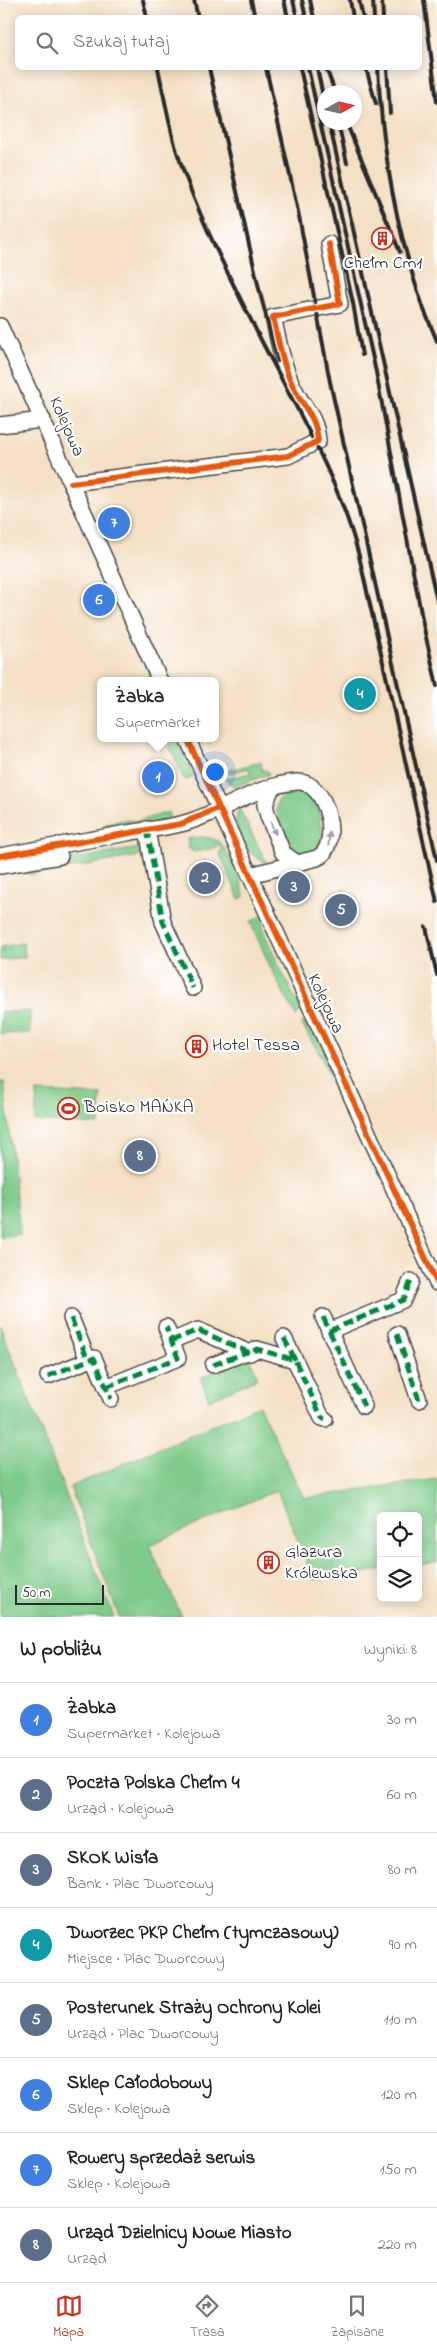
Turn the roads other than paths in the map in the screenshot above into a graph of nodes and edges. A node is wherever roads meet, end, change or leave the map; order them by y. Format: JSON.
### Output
{"nodes":[{"id":1,"x":329,"y":244,"type":"dead end"},
{"id":2,"x":0,"y":326,"type":"edge"},
{"id":3,"x":43,"y":420,"type":"junction"},
{"id":4,"x":0,"y":425,"type":"edge"},
{"id":5,"x":71,"y":483,"type":"junction"},
{"id":6,"x":158,"y":677,"type":"edge"},
{"id":7,"x":189,"y":742,"type":"edge"},
{"id":8,"x":272,"y":787,"type":"junction"},
{"id":9,"x":220,"y":812,"type":"junction"},
{"id":10,"x":148,"y":835,"type":"junction"},
{"id":11,"x":0,"y":856,"type":"edge"},
{"id":12,"x":297,"y":862,"type":"junction"},
{"id":13,"x":0,"y":866,"type":"edge"},
{"id":14,"x":250,"y":876,"type":"junction"},
{"id":15,"x":193,"y":988,"type":"dead end"},
{"id":16,"x":411,"y":1281,"type":"dead end"},
{"id":17,"x":437,"y":1282,"type":"edge"},
{"id":18,"x":71,"y":1318,"type":"dead end"},
{"id":19,"x":397,"y":1334,"type":"dead end"},
{"id":20,"x":284,"y":1338,"type":"dead end"},
{"id":21,"x":246,"y":1352,"type":"junction"},
{"id":22,"x":88,"y":1360,"type":"junction"},
{"id":23,"x":294,"y":1360,"type":"junction"},
{"id":24,"x":213,"y":1365,"type":"dead end"},
{"id":25,"x":48,"y":1376,"type":"dead end"},
{"id":26,"x":419,"y":1400,"type":"dead end"},
{"id":27,"x":364,"y":1406,"type":"dead end"},
{"id":28,"x":326,"y":1419,"type":"dead end"}],
"edges":[{"from":1,"to":5,"type":"street"},
{"from":2,"to":3,"type":"street","name":"Kolejowa"},
{"from":3,"to":4,"type":"street"},
{"from":3,"to":5,"type":"street","name":"Kolejowa"},
{"from":5,"to":6,"type":"street","name":"Kolejowa"},
{"from":7,"to":9,"type":"street","name":"Kolejowa"},
{"from":8,"to":9,"type":"street"},
{"from":8,"to":12,"type":"street","one_way":true},
{"from":12,"to":8,"type":"street","one_way":true},
{"from":9,"to":10,"type":"street"},
{"from":9,"to":14,"type":"street","name":"Kolejowa"},
{"from":10,"to":11,"type":"street"},
{"from":10,"to":13,"type":"street"},
{"from":10,"to":15,"type":"street"},
{"from":12,"to":14,"type":"street"},
{"from":14,"to":17,"type":"street","name":"Kolejowa"},
{"from":16,"to":27,"type":"street"},
{"from":18,"to":22,"type":"street"},
{"from":19,"to":26,"type":"street"},
{"from":20,"to":23,"type":"street"},
{"from":21,"to":22,"type":"street"},
{"from":21,"to":23,"type":"street"},
{"from":21,"to":24,"type":"street"},
{"from":22,"to":25,"type":"street"},
{"from":23,"to":28,"type":"street"}]}
